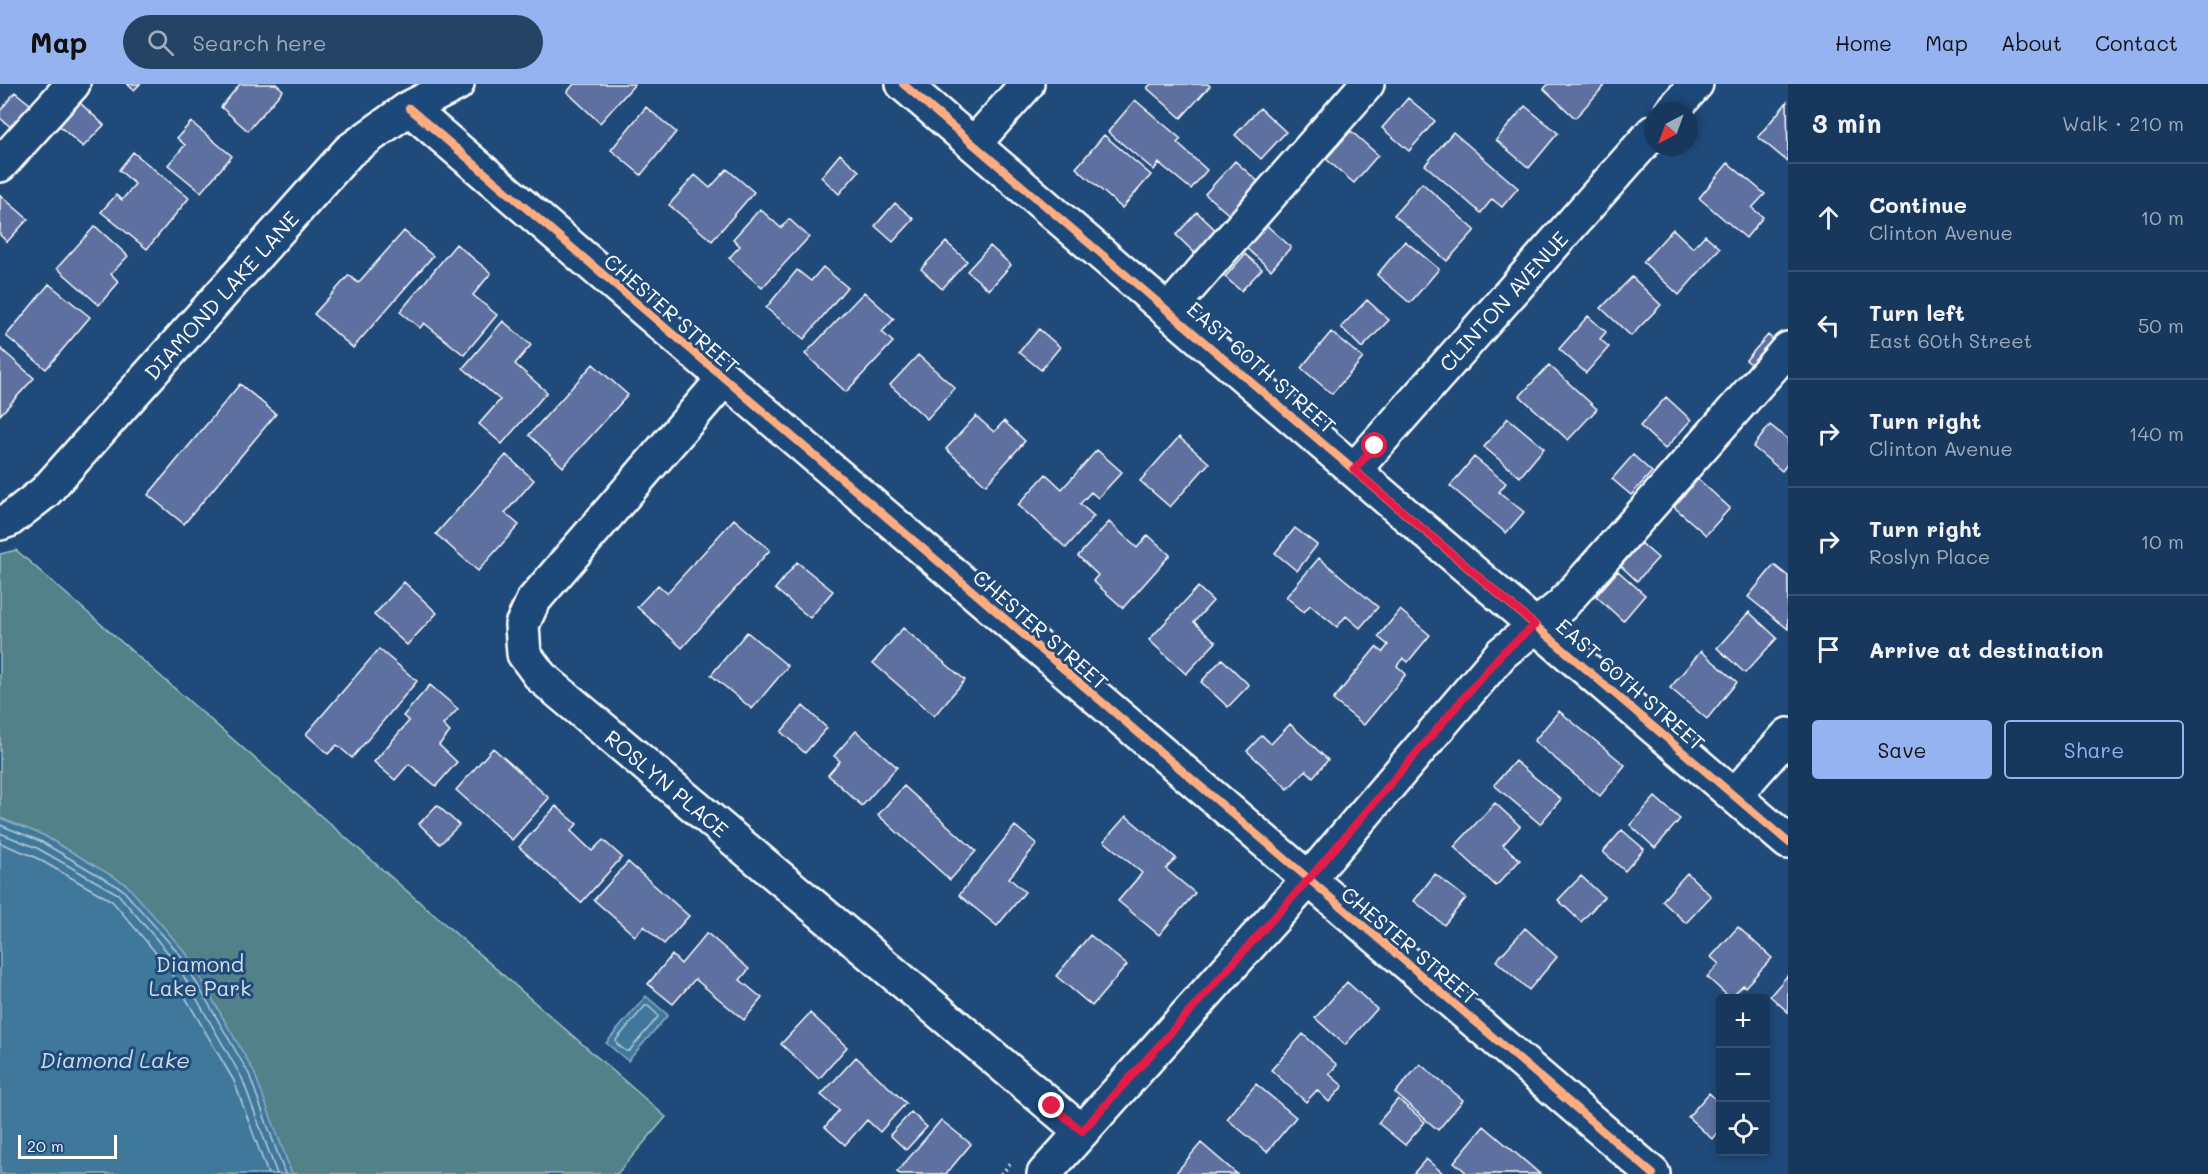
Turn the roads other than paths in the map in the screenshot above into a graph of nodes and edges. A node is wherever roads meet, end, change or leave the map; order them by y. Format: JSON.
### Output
{"nodes":[{"id":1,"x":73,"y":84,"type":"edge"},
{"id":2,"x":457,"y":84,"type":"edge"},
{"id":3,"x":903,"y":84,"type":"edge"},
{"id":4,"x":1027,"y":84,"type":"edge"},
{"id":5,"x":1367,"y":84,"type":"edge"},
{"id":6,"x":1696,"y":84,"type":"edge"},
{"id":7,"x":1680,"y":102,"type":"edge"},
{"id":8,"x":409,"y":108,"type":"junction"},
{"id":9,"x":1644,"y":142,"type":"edge"},
{"id":10,"x":974,"y":144,"type":"junction"},
{"id":11,"x":0,"y":165,"type":"edge"},
{"id":12,"x":1168,"y":311,"type":"junction"},
{"id":13,"x":1788,"y":349,"type":"edge"},
{"id":14,"x":723,"y":380,"type":"junction"},
{"id":15,"x":1354,"y":470,"type":"junction"},
{"id":16,"x":0,"y":523,"type":"edge"},
{"id":17,"x":1535,"y":625,"type":"junction"},
{"id":18,"x":1788,"y":735,"type":"edge"},
{"id":19,"x":1734,"y":796,"type":"junction"},
{"id":20,"x":1788,"y":843,"type":"edge"},
{"id":21,"x":1307,"y":881,"type":"junction"},
{"id":22,"x":1082,"y":1131,"type":"junction"},
{"id":23,"x":1044,"y":1174,"type":"edge"},
{"id":24,"x":1653,"y":1174,"type":"edge"}],
"edges":[{"from":1,"to":11,"type":"street"},
{"from":2,"to":8,"type":"street","name":"DIAMOND LAKE LANE"},
{"from":3,"to":10,"type":"street","name":"EAST 60TH STREET"},
{"from":4,"to":10,"type":"street"},
{"from":5,"to":12,"type":"street"},
{"from":6,"to":7,"type":"street"},
{"from":8,"to":14,"type":"street","name":"CHESTER STREET"},
{"from":8,"to":16,"type":"street","name":"DIAMOND LAKE LANE"},
{"from":9,"to":15,"type":"street","name":"CLINTON AVENUE"},
{"from":10,"to":12,"type":"street","name":"EAST 60TH STREET"},
{"from":12,"to":15,"type":"street","name":"EAST 60TH STREET"},
{"from":13,"to":17,"type":"street"},
{"from":14,"to":21,"type":"street","name":"CHESTER STREET"},
{"from":14,"to":22,"type":"street","name":"ROSLYN PLACE"},
{"from":15,"to":17,"type":"street","name":"EAST 60TH STREET"},
{"from":17,"to":19,"type":"street","name":"EAST 60TH STREET"},
{"from":17,"to":21,"type":"street"},
{"from":18,"to":19,"type":"street"},
{"from":19,"to":20,"type":"street","name":"EAST 60TH STREET"},
{"from":21,"to":22,"type":"street"},
{"from":21,"to":24,"type":"street","name":"CHESTER STREET"},
{"from":22,"to":23,"type":"street"}]}
